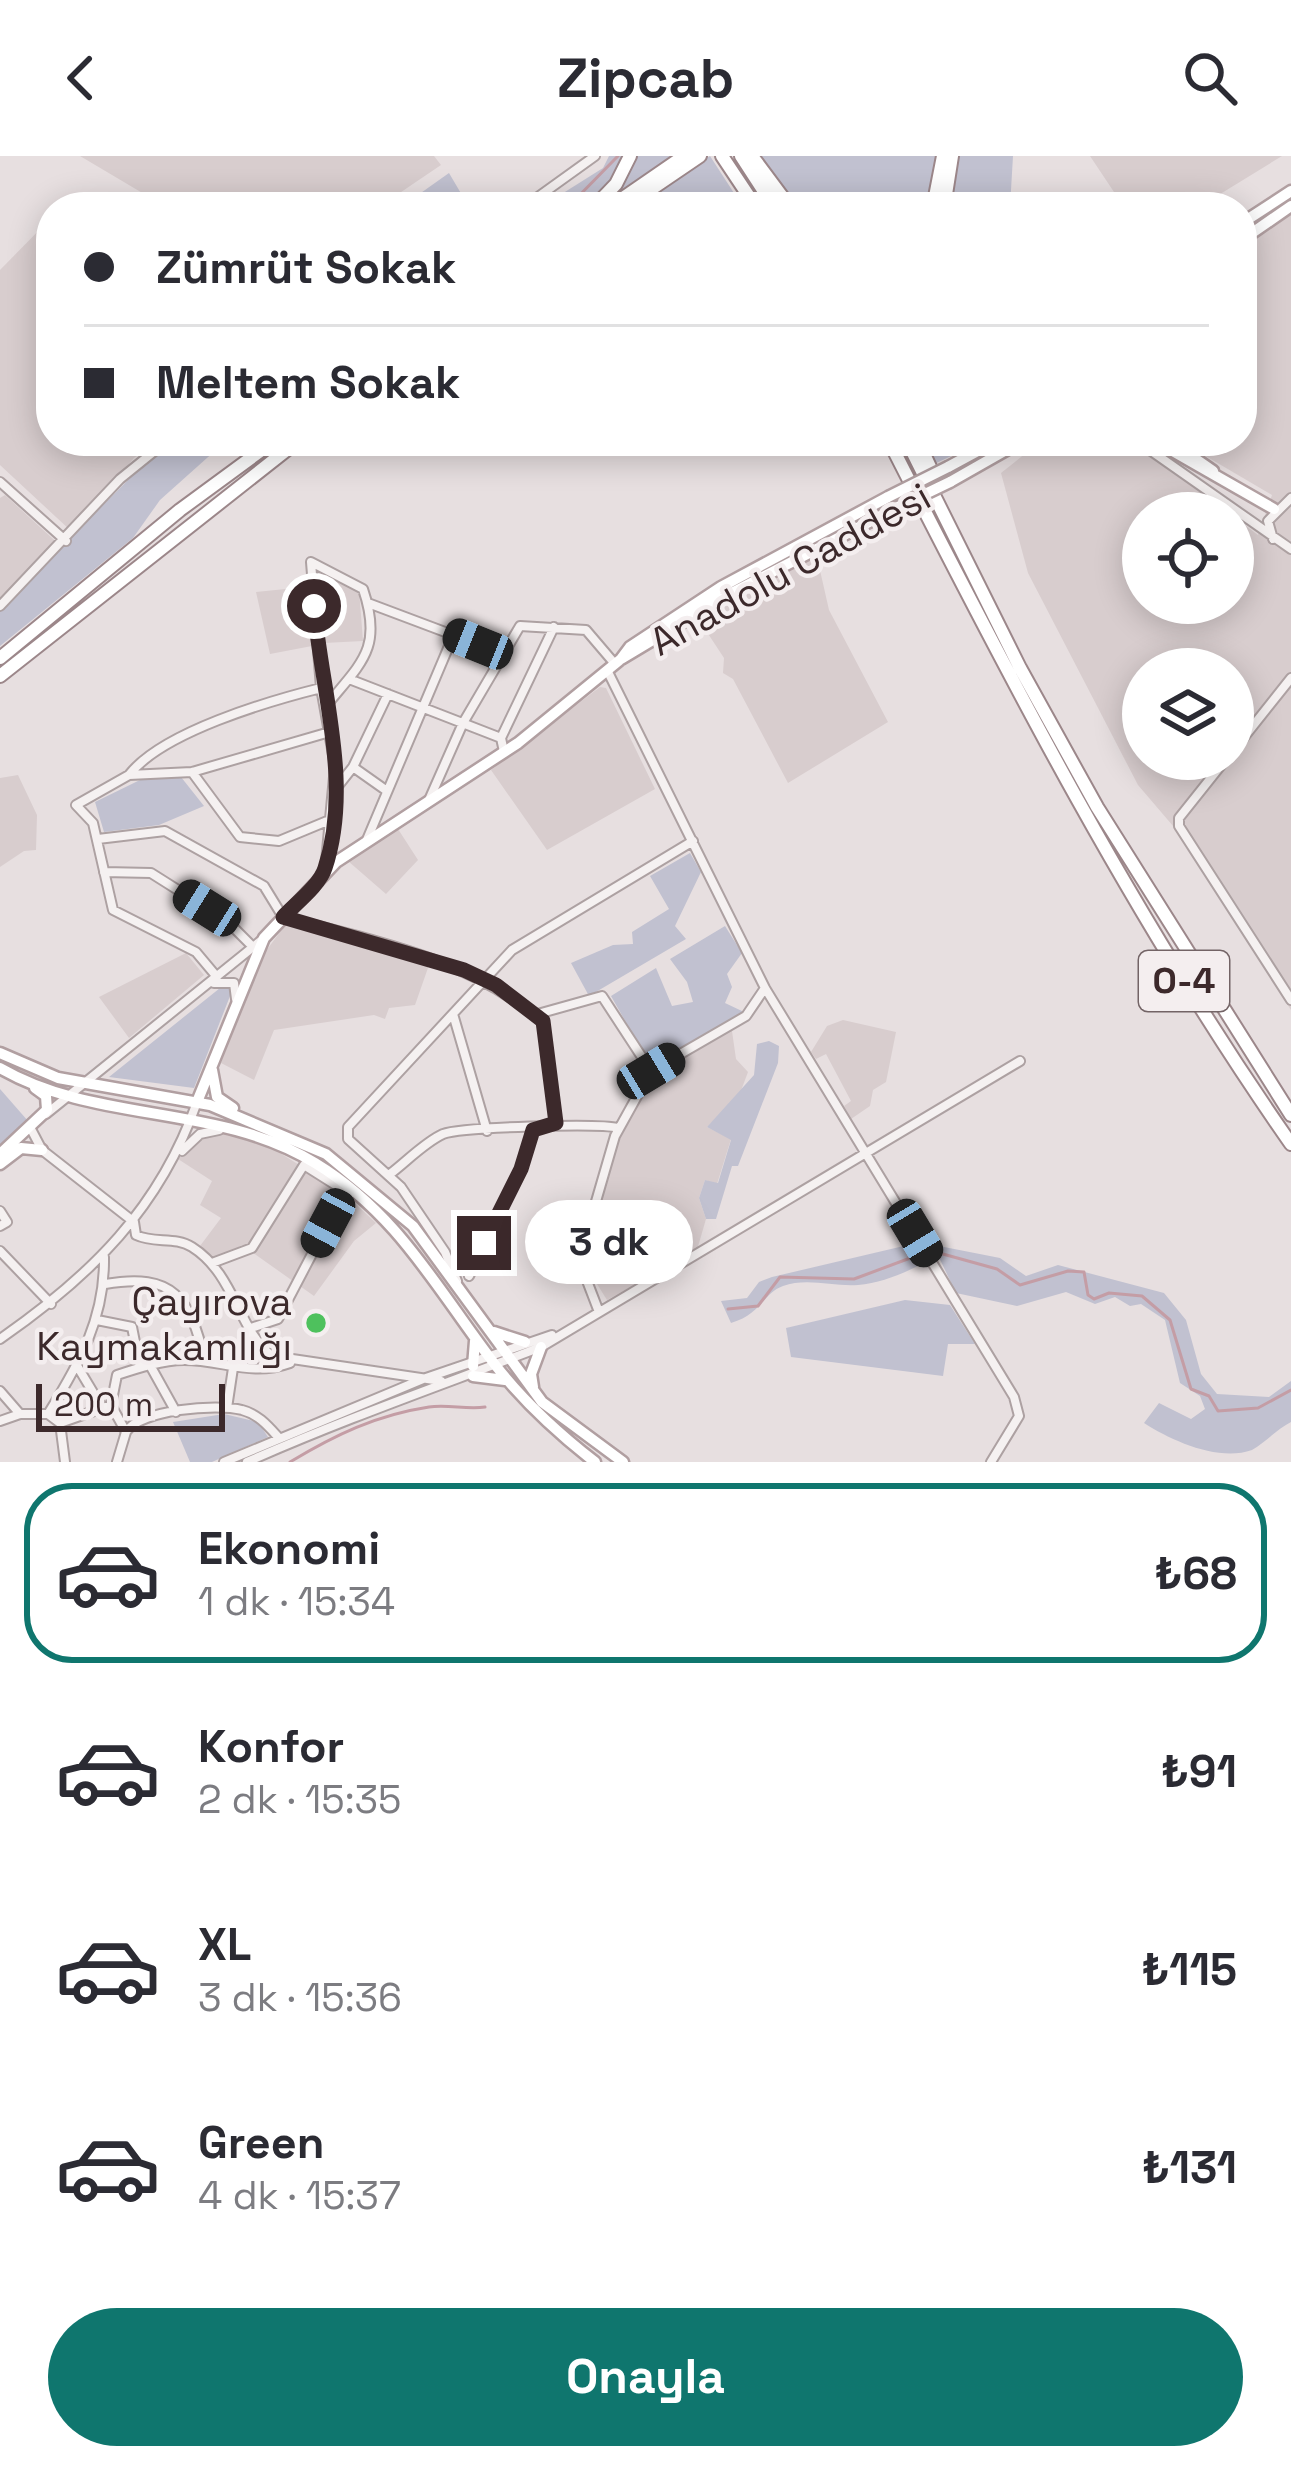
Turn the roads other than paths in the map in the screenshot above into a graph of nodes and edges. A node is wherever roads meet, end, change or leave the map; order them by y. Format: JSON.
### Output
{"nodes":[{"id":1,"x":595,"y":156,"type":"edge"},
{"id":2,"x":630,"y":156,"type":"edge"},
{"id":3,"x":722,"y":156,"type":"edge"},
{"id":4,"x":741,"y":156,"type":"edge"},
{"id":5,"x":752,"y":156,"type":"edge"},
{"id":6,"x":943,"y":156,"type":"edge"},
{"id":7,"x":952,"y":156,"type":"edge"},
{"id":8,"x":693,"y":157,"type":"edge"},
{"id":9,"x":1291,"y":191,"type":"edge"},
{"id":10,"x":545,"y":192,"type":"edge"},
{"id":11,"x":608,"y":192,"type":"edge"},
{"id":12,"x":635,"y":192,"type":"edge"},
{"id":13,"x":646,"y":192,"type":"edge"},
{"id":14,"x":746,"y":192,"type":"edge"},
{"id":15,"x":765,"y":192,"type":"edge"},
{"id":16,"x":779,"y":192,"type":"edge"},
{"id":17,"x":936,"y":192,"type":"edge"},
{"id":18,"x":946,"y":192,"type":"edge"},
{"id":19,"x":1291,"y":206,"type":"edge"},
{"id":20,"x":1257,"y":213,"type":"edge"},
{"id":21,"x":1257,"y":229,"type":"edge"},
{"id":22,"x":148,"y":456,"type":"edge"},
{"id":23,"x":254,"y":456,"type":"edge"},
{"id":24,"x":279,"y":456,"type":"edge"},
{"id":25,"x":896,"y":456,"type":"edge"},
{"id":26,"x":914,"y":456,"type":"edge"},
{"id":27,"x":924,"y":456,"type":"edge"},
{"id":28,"x":970,"y":456,"type":"edge"},
{"id":29,"x":996,"y":456,"type":"edge"},
{"id":30,"x":1158,"y":456,"type":"edge"},
{"id":31,"x":1179,"y":456,"type":"edge"},
{"id":32,"x":1189,"y":456,"type":"edge"},
{"id":33,"x":1,"y":486,"type":"edge"},
{"id":34,"x":1228,"y":487,"type":"junction"},
{"id":35,"x":1291,"y":498,"type":"edge"},
{"id":36,"x":892,"y":502,"type":"junction"},
{"id":37,"x":1274,"y":508,"type":"junction"},
{"id":38,"x":1291,"y":515,"type":"edge"},
{"id":39,"x":1291,"y":538,"type":"edge"},
{"id":40,"x":66,"y":541,"type":"junction"},
{"id":41,"x":1275,"y":541,"type":"junction"},
{"id":42,"x":1291,"y":549,"type":"edge"},
{"id":43,"x":964,"y":556,"type":"junction"},
{"id":44,"x":368,"y":603,"type":"junction"},
{"id":45,"x":0,"y":606,"type":"edge"},
{"id":46,"x":554,"y":626,"type":"junction"},
{"id":47,"x":454,"y":634,"type":"junction"},
{"id":48,"x":502,"y":653,"type":"junction"},
{"id":49,"x":0,"y":658,"type":"edge"},
{"id":50,"x":614,"y":665,"type":"junction"},
{"id":51,"x":0,"y":676,"type":"edge"},
{"id":52,"x":1291,"y":678,"type":"edge"},
{"id":53,"x":349,"y":679,"type":"junction"},
{"id":54,"x":321,"y":688,"type":"junction"},
{"id":55,"x":388,"y":694,"type":"junction"},
{"id":56,"x":326,"y":706,"type":"junction"},
{"id":57,"x":424,"y":708,"type":"junction"},
{"id":58,"x":463,"y":723,"type":"junction"},
{"id":59,"x":1254,"y":725,"type":"edge"},
{"id":60,"x":333,"y":730,"type":"junction"},
{"id":61,"x":501,"y":738,"type":"junction"},
{"id":62,"x":504,"y":753,"type":"junction"},
{"id":63,"x":353,"y":767,"type":"junction"},
{"id":64,"x":192,"y":772,"type":"junction"},
{"id":65,"x":129,"y":775,"type":"junction"},
{"id":66,"x":1209,"y":780,"type":"edge"},
{"id":67,"x":387,"y":790,"type":"junction"},
{"id":68,"x":334,"y":792,"type":"junction"},
{"id":69,"x":428,"y":802,"type":"junction"},
{"id":70,"x":332,"y":819,"type":"junction"},
{"id":71,"x":98,"y":839,"type":"junction"},
{"id":72,"x":693,"y":841,"type":"junction"},
{"id":73,"x":366,"y":843,"type":"junction"},
{"id":74,"x":104,"y":872,"type":"junction"},
{"id":75,"x":325,"y":872,"type":"junction"},
{"id":76,"x":283,"y":917,"type":"junction"},
{"id":77,"x":264,"y":938,"type":"junction"},
{"id":78,"x":253,"y":947,"type":"junction"},
{"id":79,"x":217,"y":976,"type":"junction"},
{"id":80,"x":484,"y":980,"type":"junction"},
{"id":81,"x":202,"y":988,"type":"junction"},
{"id":82,"x":765,"y":988,"type":"junction"},
{"id":83,"x":1291,"y":1000,"type":"edge"},
{"id":84,"x":236,"y":1001,"type":"junction"},
{"id":85,"x":453,"y":1013,"type":"junction"},
{"id":86,"x":534,"y":1015,"type":"junction"},
{"id":87,"x":0,"y":1053,"type":"edge"},
{"id":88,"x":1020,"y":1061,"type":"dead end"},
{"id":89,"x":211,"y":1065,"type":"junction"},
{"id":90,"x":0,"y":1068,"type":"edge"},
{"id":91,"x":104,"y":1069,"type":"junction"},
{"id":92,"x":651,"y":1071,"type":"junction"},
{"id":93,"x":17,"y":1078,"type":"junction"},
{"id":94,"x":58,"y":1078,"type":"junction"},
{"id":95,"x":85,"y":1084,"type":"junction"},
{"id":96,"x":71,"y":1095,"type":"junction"},
{"id":97,"x":197,"y":1102,"type":"junction"},
{"id":98,"x":1291,"y":1115,"type":"edge"},
{"id":99,"x":192,"y":1117,"type":"junction"},
{"id":100,"x":38,"y":1119,"type":"junction"},
{"id":101,"x":556,"y":1123,"type":"junction"},
{"id":102,"x":620,"y":1128,"type":"junction"},
{"id":103,"x":242,"y":1130,"type":"junction"},
{"id":104,"x":279,"y":1130,"type":"junction"},
{"id":105,"x":533,"y":1130,"type":"junction"},
{"id":106,"x":487,"y":1131,"type":"junction"},
{"id":107,"x":1291,"y":1144,"type":"edge"},
{"id":108,"x":42,"y":1150,"type":"junction"},
{"id":109,"x":0,"y":1154,"type":"edge"},
{"id":110,"x":177,"y":1156,"type":"junction"},
{"id":111,"x":868,"y":1156,"type":"junction"},
{"id":112,"x":0,"y":1164,"type":"edge"},
{"id":113,"x":390,"y":1174,"type":"junction"},
{"id":114,"x":345,"y":1191,"type":"junction"},
{"id":115,"x":144,"y":1208,"type":"junction"},
{"id":116,"x":0,"y":1210,"type":"edge"},
{"id":117,"x":120,"y":1212,"type":"junction"},
{"id":118,"x":134,"y":1222,"type":"junction"},
{"id":119,"x":0,"y":1226,"type":"edge"},
{"id":120,"x":0,"y":1251,"type":"edge"},
{"id":121,"x":104,"y":1256,"type":"junction"},
{"id":122,"x":212,"y":1263,"type":"junction"},
{"id":123,"x":470,"y":1276,"type":"dead end"},
{"id":124,"x":105,"y":1284,"type":"junction"},
{"id":125,"x":445,"y":1293,"type":"junction"},
{"id":126,"x":464,"y":1294,"type":"junction"},
{"id":127,"x":51,"y":1304,"type":"junction"},
{"id":128,"x":599,"y":1312,"type":"junction"},
{"id":129,"x":98,"y":1320,"type":"junction"},
{"id":130,"x":469,"y":1327,"type":"junction"},
{"id":131,"x":251,"y":1328,"type":"junction"},
{"id":132,"x":489,"y":1328,"type":"junction"},
{"id":133,"x":560,"y":1333,"type":"junction"},
{"id":134,"x":0,"y":1339,"type":"edge"},
{"id":135,"x":525,"y":1342,"type":"junction"},
{"id":136,"x":541,"y":1347,"type":"junction"},
{"id":137,"x":508,"y":1355,"type":"junction"},
{"id":138,"x":205,"y":1361,"type":"junction"},
{"id":139,"x":291,"y":1362,"type":"junction"},
{"id":140,"x":494,"y":1362,"type":"junction"},
{"id":141,"x":76,"y":1364,"type":"junction"},
{"id":142,"x":146,"y":1367,"type":"junction"},
{"id":143,"x":233,"y":1368,"type":"junction"},
{"id":144,"x":472,"y":1371,"type":"junction"},
{"id":145,"x":423,"y":1379,"type":"junction"},
{"id":146,"x":448,"y":1382,"type":"junction"},
{"id":147,"x":511,"y":1382,"type":"junction"},
{"id":148,"x":0,"y":1391,"type":"edge"},
{"id":149,"x":533,"y":1391,"type":"junction"},
{"id":150,"x":106,"y":1404,"type":"junction"},
{"id":151,"x":227,"y":1408,"type":"junction"},
{"id":152,"x":176,"y":1412,"type":"junction"},
{"id":153,"x":20,"y":1414,"type":"junction"},
{"id":154,"x":48,"y":1414,"type":"junction"},
{"id":155,"x":0,"y":1421,"type":"edge"},
{"id":156,"x":60,"y":1423,"type":"junction"},
{"id":157,"x":126,"y":1432,"type":"junction"},
{"id":158,"x":569,"y":1434,"type":"junction"},
{"id":159,"x":279,"y":1438,"type":"junction"},
{"id":160,"x":64,"y":1462,"type":"edge"},
{"id":161,"x":117,"y":1462,"type":"edge"},
{"id":162,"x":224,"y":1462,"type":"edge"},
{"id":163,"x":248,"y":1462,"type":"edge"},
{"id":164,"x":585,"y":1462,"type":"edge"},
{"id":165,"x":595,"y":1462,"type":"edge"},
{"id":166,"x":623,"y":1462,"type":"edge"},
{"id":167,"x":638,"y":1462,"type":"edge"},
{"id":168,"x":991,"y":1462,"type":"edge"}],
"edges":[{"from":1,"to":10,"type":"street"},
{"from":2,"to":11,"type":"highway"},
{"from":3,"to":14,"type":"highway"},
{"from":4,"to":15,"type":"highway"},
{"from":5,"to":16,"type":"highway"},
{"from":6,"to":17,"type":"highway"},
{"from":7,"to":18,"type":"highway"},
{"from":8,"to":12,"type":"highway"},
{"from":8,"to":13,"type":"highway"},
{"from":9,"to":20,"type":"main road"},
{"from":19,"to":21,"type":"main road"},
{"from":22,"to":40,"type":"street"},
{"from":23,"to":49,"type":"highway"},
{"from":24,"to":51,"type":"highway"},
{"from":25,"to":107,"type":"highway","number":"O-4"},
{"from":26,"to":43,"type":"highway","number":"O-4"},
{"from":27,"to":43,"type":"highway"},
{"from":28,"to":36,"type":"main road","name":"Anadolu Caddesi","bridge":true},
{"from":29,"to":36,"type":"main road","name":"Anadolu Caddesi","bridge":true},
{"from":30,"to":41,"type":"street"},
{"from":31,"to":34,"type":"main road"},
{"from":32,"to":34,"type":"main road"},
{"from":33,"to":40,"type":"street"},
{"from":34,"to":37,"type":"main road"},
{"from":35,"to":37,"type":"street"},
{"from":36,"to":50,"type":"main road","name":"Anadolu Caddesi"},
{"from":37,"to":38,"type":"street"},
{"from":37,"to":41,"type":"street"},
{"from":39,"to":41,"type":"street"},
{"from":40,"to":45,"type":"street"},
{"from":41,"to":42,"type":"street"},
{"from":43,"to":98,"type":"highway","number":"O-4"},
{"from":44,"to":47,"type":"street"},
{"from":44,"to":53,"type":"street"},
{"from":44,"to":54,"type":"street"},
{"from":46,"to":48,"type":"street"},
{"from":46,"to":50,"type":"street"},
{"from":46,"to":61,"type":"street"},
{"from":47,"to":48,"type":"street"},
{"from":47,"to":57,"type":"street"},
{"from":48,"to":58,"type":"street"},
{"from":50,"to":62,"type":"main road","name":"Anadolu Caddesi"},
{"from":50,"to":72,"type":"street"},
{"from":52,"to":59,"type":"street"},
{"from":53,"to":55,"type":"street"},
{"from":53,"to":56,"type":"street"},
{"from":54,"to":56,"type":"street"},
{"from":54,"to":65,"type":"street"},
{"from":55,"to":57,"type":"street"},
{"from":55,"to":63,"type":"street"},
{"from":56,"to":60,"type":"street"},
{"from":57,"to":58,"type":"street"},
{"from":57,"to":67,"type":"street"},
{"from":58,"to":61,"type":"street"},
{"from":58,"to":69,"type":"street"},
{"from":60,"to":64,"type":"street"},
{"from":60,"to":68,"type":"street"},
{"from":61,"to":62,"type":"street"},
{"from":62,"to":69,"type":"main road","name":"Anadolu Caddesi"},
{"from":63,"to":67,"type":"street"},
{"from":63,"to":68,"type":"street"},
{"from":64,"to":65,"type":"street"},
{"from":64,"to":70,"type":"street"},
{"from":65,"to":71,"type":"street"},
{"from":66,"to":83,"type":"street"},
{"from":67,"to":73,"type":"street"},
{"from":68,"to":70,"type":"street"},
{"from":69,"to":73,"type":"main road","name":"Anadolu Caddesi"},
{"from":70,"to":75,"type":"street"},
{"from":71,"to":74,"type":"street"},
{"from":71,"to":76,"type":"street"},
{"from":72,"to":80,"type":"street"},
{"from":72,"to":82,"type":"street"},
{"from":73,"to":75,"type":"main road","name":"Anadolu Caddesi"},
{"from":74,"to":78,"type":"street"},
{"from":74,"to":79,"type":"street"},
{"from":75,"to":76,"type":"main road","name":"Anadolu Caddesi"},
{"from":76,"to":77,"type":"main road","name":"Anadolu Caddesi"},
{"from":76,"to":80,"type":"street"},
{"from":77,"to":78,"type":"street"},
{"from":77,"to":84,"type":"main road","name":"Anadolu Caddesi"},
{"from":78,"to":79,"type":"street"},
{"from":79,"to":81,"type":"street"},
{"from":80,"to":85,"type":"street"},
{"from":80,"to":86,"type":"street"},
{"from":81,"to":84,"type":"street"},
{"from":81,"to":91,"type":"street"},
{"from":82,"to":92,"type":"street"},
{"from":82,"to":111,"type":"street"},
{"from":84,"to":89,"type":"main road","name":"Anadolu Caddesi"},
{"from":85,"to":106,"type":"street"},
{"from":85,"to":113,"type":"street"},
{"from":86,"to":92,"type":"street"},
{"from":86,"to":101,"type":"street"},
{"from":87,"to":94,"type":"main road"},
{"from":88,"to":111,"type":"street"},
{"from":89,"to":97,"type":"main road","name":"Anadolu Caddesi"},
{"from":89,"to":104,"type":"main road"},
{"from":90,"to":93,"type":"main road"},
{"from":91,"to":94,"type":"street"},
{"from":91,"to":95,"type":"street"},
{"from":92,"to":102,"type":"street"},
{"from":93,"to":96,"type":"main road"},
{"from":93,"to":100,"type":"main road"},
{"from":94,"to":95,"type":"main road"},
{"from":95,"to":96,"type":"street"},
{"from":95,"to":97,"type":"main road"},
{"from":96,"to":99,"type":"main road"},
{"from":96,"to":100,"type":"street"},
{"from":97,"to":99,"type":"street"},
{"from":97,"to":104,"type":"main road"},
{"from":99,"to":103,"type":"main road"},
{"from":99,"to":110,"type":"street"},
{"from":100,"to":108,"type":"street"},
{"from":100,"to":109,"type":"main road"},
{"from":101,"to":102,"type":"street"},
{"from":101,"to":105,"type":"street"},
{"from":102,"to":128,"type":"street"},
{"from":103,"to":110,"type":"street"},
{"from":103,"to":125,"type":"main road"},
{"from":104,"to":126,"type":"main road"},
{"from":105,"to":106,"type":"street"},
{"from":105,"to":123,"type":"street"},
{"from":106,"to":113,"type":"street"},
{"from":108,"to":112,"type":"main road"},
{"from":108,"to":117,"type":"street"},
{"from":110,"to":115,"type":"street"},
{"from":111,"to":128,"type":"street"},
{"from":111,"to":168,"type":"street"},
{"from":113,"to":126,"type":"street"},
{"from":114,"to":122,"type":"street"},
{"from":114,"to":125,"type":"street"},
{"from":114,"to":131,"type":"street"},
{"from":115,"to":117,"type":"street"},
{"from":115,"to":118,"type":"street"},
{"from":116,"to":119,"type":"street"},
{"from":117,"to":118,"type":"street"},
{"from":118,"to":121,"type":"street"},
{"from":118,"to":122,"type":"street"},
{"from":120,"to":127,"type":"street"},
{"from":121,"to":124,"type":"street"},
{"from":121,"to":127,"type":"street"},
{"from":122,"to":131,"type":"street"},
{"from":124,"to":129,"type":"street"},
{"from":124,"to":138,"type":"street"},
{"from":125,"to":130,"type":"main road"},
{"from":126,"to":132,"type":"main road"},
{"from":127,"to":134,"type":"street"},
{"from":128,"to":133,"type":"street"},
{"from":129,"to":141,"type":"street"},
{"from":129,"to":142,"type":"street"},
{"from":130,"to":140,"type":"main road"},
{"from":130,"to":144,"type":"main road"},
{"from":131,"to":139,"type":"street"},
{"from":131,"to":143,"type":"street"},
{"from":132,"to":135,"type":"main road"},
{"from":132,"to":137,"type":"main road"},
{"from":133,"to":135,"type":"street"},
{"from":133,"to":136,"type":"street"},
{"from":135,"to":137,"type":"street"},
{"from":136,"to":137,"type":"street"},
{"from":136,"to":149,"type":"main road"},
{"from":137,"to":140,"type":"street"},
{"from":137,"to":149,"type":"main road"},
{"from":138,"to":142,"type":"street"},
{"from":138,"to":143,"type":"street"},
{"from":139,"to":143,"type":"street"},
{"from":139,"to":145,"type":"street"},
{"from":140,"to":144,"type":"street"},
{"from":140,"to":147,"type":"main road"},
{"from":141,"to":150,"type":"street"},
{"from":141,"to":154,"type":"street"},
{"from":142,"to":150,"type":"street"},
{"from":142,"to":152,"type":"street"},
{"from":143,"to":151,"type":"street"},
{"from":144,"to":145,"type":"street"},
{"from":144,"to":146,"type":"street"},
{"from":144,"to":147,"type":"main road"},
{"from":145,"to":146,"type":"street"},
{"from":145,"to":159,"type":"street"},
{"from":146,"to":163,"type":"street"},
{"from":147,"to":158,"type":"main road"},
{"from":148,"to":153,"type":"street"},
{"from":149,"to":158,"type":"main road"},
{"from":150,"to":156,"type":"street"},
{"from":150,"to":157,"type":"street"},
{"from":151,"to":152,"type":"street"},
{"from":151,"to":159,"type":"street"},
{"from":152,"to":157,"type":"street"},
{"from":153,"to":154,"type":"street"},
{"from":153,"to":155,"type":"street"},
{"from":154,"to":156,"type":"street"},
{"from":156,"to":160,"type":"street"},
{"from":157,"to":161,"type":"street"},
{"from":158,"to":164,"type":"main road"},
{"from":158,"to":165,"type":"main road"},
{"from":158,"to":166,"type":"main road"},
{"from":158,"to":167,"type":"main road"},
{"from":159,"to":162,"type":"street"}]}
